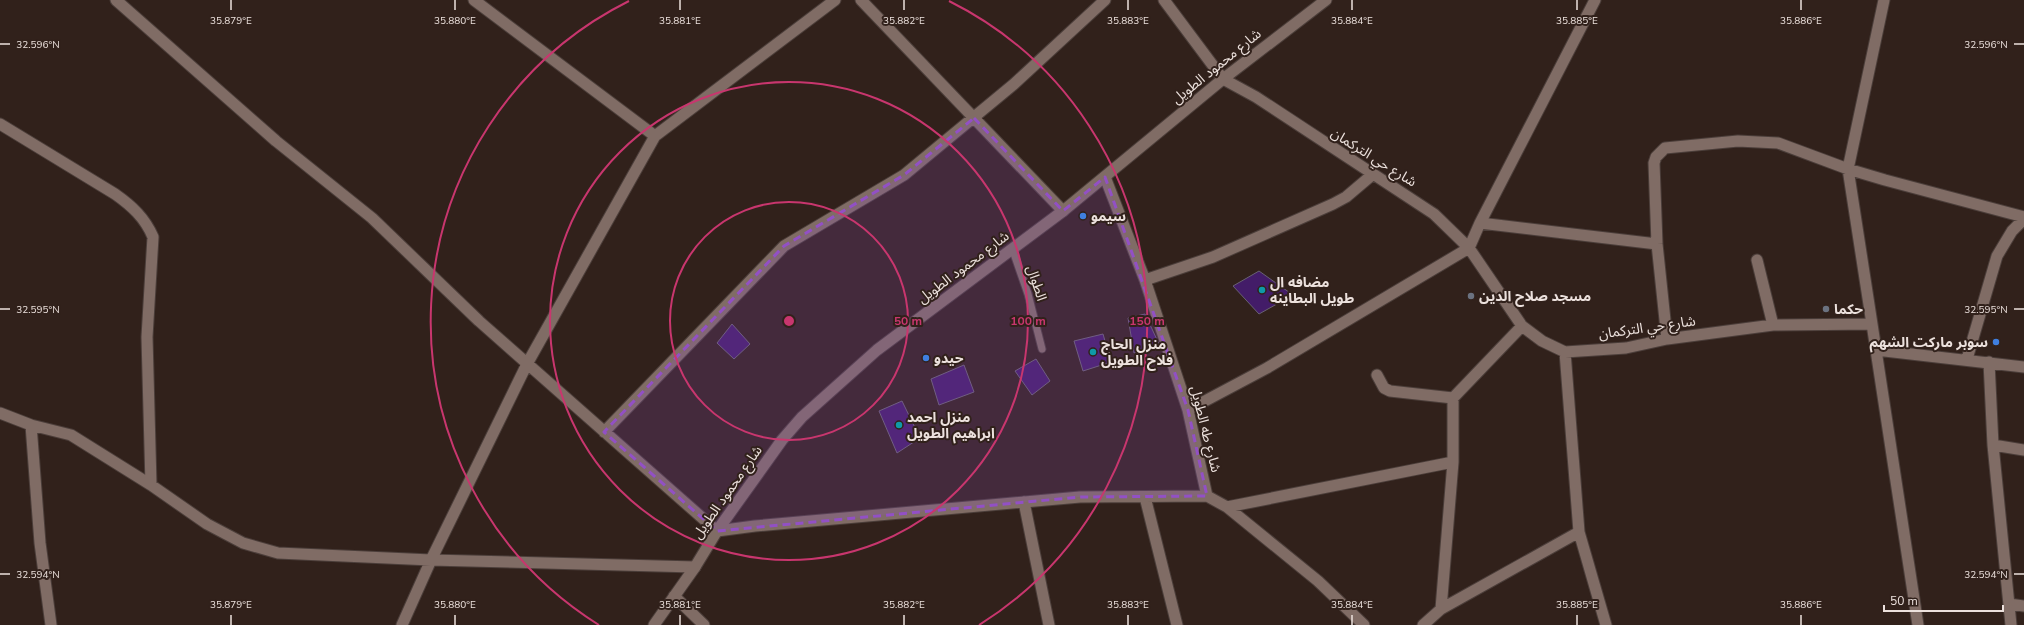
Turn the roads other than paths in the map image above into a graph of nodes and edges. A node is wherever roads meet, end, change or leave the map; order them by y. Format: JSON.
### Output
{"nodes":[{"id":1,"x":116,"y":0,"type":"edge"},
{"id":2,"x":474,"y":0,"type":"edge"},
{"id":3,"x":835,"y":0,"type":"edge"},
{"id":4,"x":861,"y":0,"type":"edge"},
{"id":5,"x":1105,"y":0,"type":"edge"},
{"id":6,"x":1164,"y":0,"type":"edge"},
{"id":7,"x":1326,"y":0,"type":"edge"},
{"id":8,"x":1596,"y":0,"type":"edge"},
{"id":9,"x":1884,"y":0,"type":"edge"},
{"id":10,"x":1223,"y":79,"type":"junction"},
{"id":11,"x":974,"y":118,"type":"junction"},
{"id":12,"x":0,"y":124,"type":"edge"},
{"id":13,"x":655,"y":136,"type":"junction"},
{"id":14,"x":1848,"y":169,"type":"junction"},
{"id":15,"x":1372,"y":175,"type":"junction"},
{"id":16,"x":1105,"y":178,"type":"junction"},
{"id":17,"x":1063,"y":211,"type":"junction"},
{"id":18,"x":2024,"y":218,"type":"edge"},
{"id":19,"x":1480,"y":223,"type":"junction"},
{"id":20,"x":1657,"y":244,"type":"junction"},
{"id":21,"x":1012,"y":248,"type":"junction"},
{"id":22,"x":1469,"y":248,"type":"junction"},
{"id":23,"x":1757,"y":260,"type":"dead end"},
{"id":24,"x":1144,"y":280,"type":"junction"},
{"id":25,"x":1872,"y":324,"type":"junction"},
{"id":26,"x":1773,"y":325,"type":"junction"},
{"id":27,"x":1522,"y":326,"type":"junction"},
{"id":28,"x":1667,"y":339,"type":"junction"},
{"id":29,"x":1042,"y":349,"type":"dead end"},
{"id":30,"x":1876,"y":350,"type":"junction"},
{"id":31,"x":1565,"y":352,"type":"junction"},
{"id":32,"x":1967,"y":359,"type":"junction"},
{"id":33,"x":1989,"y":362,"type":"junction"},
{"id":34,"x":527,"y":364,"type":"junction"},
{"id":35,"x":2024,"y":367,"type":"edge"},
{"id":36,"x":1377,"y":375,"type":"dead end"},
{"id":37,"x":1453,"y":398,"type":"junction"},
{"id":38,"x":1188,"y":410,"type":"junction"},
{"id":39,"x":0,"y":413,"type":"edge"},
{"id":40,"x":31,"y":425,"type":"junction"},
{"id":41,"x":604,"y":432,"type":"junction"},
{"id":42,"x":1993,"y":445,"type":"junction"},
{"id":43,"x":2024,"y":450,"type":"edge"},
{"id":44,"x":1453,"y":462,"type":"junction"},
{"id":45,"x":152,"y":485,"type":"junction"},
{"id":46,"x":1207,"y":496,"type":"junction"},
{"id":47,"x":1145,"y":497,"type":"junction"},
{"id":48,"x":1024,"y":502,"type":"junction"},
{"id":49,"x":1227,"y":507,"type":"junction"},
{"id":50,"x":717,"y":532,"type":"junction"},
{"id":51,"x":1579,"y":532,"type":"junction"},
{"id":52,"x":431,"y":560,"type":"junction"},
{"id":53,"x":695,"y":567,"type":"junction"},
{"id":54,"x":674,"y":596,"type":"junction"},
{"id":55,"x":2009,"y":604,"type":"junction"},
{"id":56,"x":2024,"y":606,"type":"edge"},
{"id":57,"x":1442,"y":609,"type":"junction"},
{"id":58,"x":51,"y":625,"type":"edge"},
{"id":59,"x":402,"y":625,"type":"edge"},
{"id":60,"x":654,"y":625,"type":"edge"},
{"id":61,"x":704,"y":625,"type":"edge"},
{"id":62,"x":1049,"y":625,"type":"edge"},
{"id":63,"x":1177,"y":625,"type":"edge"},
{"id":64,"x":1364,"y":625,"type":"edge"},
{"id":65,"x":1423,"y":625,"type":"edge"},
{"id":66,"x":1606,"y":625,"type":"edge"},
{"id":67,"x":1918,"y":625,"type":"edge"},
{"id":68,"x":2011,"y":625,"type":"edge"}],
"edges":[{"from":1,"to":34,"type":"street"},
{"from":2,"to":13,"type":"street"},
{"from":3,"to":13,"type":"street"},
{"from":4,"to":11,"type":"street"},
{"from":5,"to":11,"type":"street"},
{"from":6,"to":10,"type":"street"},
{"from":7,"to":10,"type":"street","name":"شارع محمود الطويل"},
{"from":8,"to":19,"type":"street"},
{"from":9,"to":14,"type":"street"},
{"from":10,"to":15,"type":"street","name":"شارع حي التركمان"},
{"from":10,"to":16,"type":"street","name":"شارع محمود الطويل"},
{"from":11,"to":17,"type":"street"},
{"from":11,"to":41,"type":"street"},
{"from":12,"to":45,"type":"street"},
{"from":13,"to":34,"type":"street"},
{"from":14,"to":18,"type":"street"},
{"from":14,"to":20,"type":"street"},
{"from":14,"to":25,"type":"street"},
{"from":15,"to":22,"type":"street","name":"شارع حي التركمان"},
{"from":15,"to":24,"type":"street"},
{"from":16,"to":17,"type":"street","name":"شارع محمود الطويل"},
{"from":16,"to":24,"type":"street","name":"شارع طه الطويل"},
{"from":17,"to":21,"type":"street","name":"شارع محمود الطويل"},
{"from":18,"to":32,"type":"street"},
{"from":19,"to":20,"type":"street"},
{"from":19,"to":22,"type":"street"},
{"from":20,"to":28,"type":"street"},
{"from":21,"to":29,"type":"lane","name":"الطوال"},
{"from":21,"to":50,"type":"street","name":"شارع محمود الطويل"},
{"from":22,"to":27,"type":"street","name":"شارع حي التركمان"},
{"from":22,"to":38,"type":"street"},
{"from":23,"to":26,"type":"street"},
{"from":24,"to":38,"type":"street","name":"شارع طه الطويل"},
{"from":25,"to":26,"type":"street","name":"شارع حي التركمان"},
{"from":25,"to":30,"type":"street"},
{"from":26,"to":28,"type":"street","name":"شارع حي التركمان"},
{"from":27,"to":31,"type":"street","name":"شارع حي التركمان"},
{"from":27,"to":37,"type":"street"},
{"from":28,"to":31,"type":"street","name":"شارع حي التركمان"},
{"from":30,"to":32,"type":"street"},
{"from":30,"to":67,"type":"street"},
{"from":31,"to":51,"type":"street"},
{"from":32,"to":33,"type":"street"},
{"from":33,"to":35,"type":"street"},
{"from":33,"to":42,"type":"street"},
{"from":34,"to":41,"type":"street"},
{"from":34,"to":52,"type":"street"},
{"from":36,"to":37,"type":"street"},
{"from":37,"to":44,"type":"street"},
{"from":38,"to":46,"type":"street","name":"شارع طه الطويل"},
{"from":39,"to":40,"type":"street"},
{"from":40,"to":45,"type":"street"},
{"from":40,"to":58,"type":"street"},
{"from":41,"to":50,"type":"street"},
{"from":42,"to":43,"type":"street"},
{"from":42,"to":55,"type":"street"},
{"from":44,"to":49,"type":"street"},
{"from":44,"to":57,"type":"street"},
{"from":45,"to":52,"type":"street"},
{"from":46,"to":47,"type":"street"},
{"from":46,"to":49,"type":"street"},
{"from":47,"to":48,"type":"street"},
{"from":47,"to":63,"type":"street"},
{"from":48,"to":50,"type":"street"},
{"from":48,"to":62,"type":"street"},
{"from":49,"to":64,"type":"street"},
{"from":50,"to":53,"type":"street","name":"شارع محمود الطويل"},
{"from":51,"to":57,"type":"street"},
{"from":51,"to":66,"type":"street"},
{"from":52,"to":53,"type":"street"},
{"from":52,"to":59,"type":"street"},
{"from":53,"to":54,"type":"street","name":"شارع محمود الطويل"},
{"from":54,"to":60,"type":"street","name":"شارع محمود الطويل"},
{"from":54,"to":61,"type":"street"},
{"from":55,"to":56,"type":"street"},
{"from":55,"to":68,"type":"street"},
{"from":57,"to":65,"type":"street"}]}
